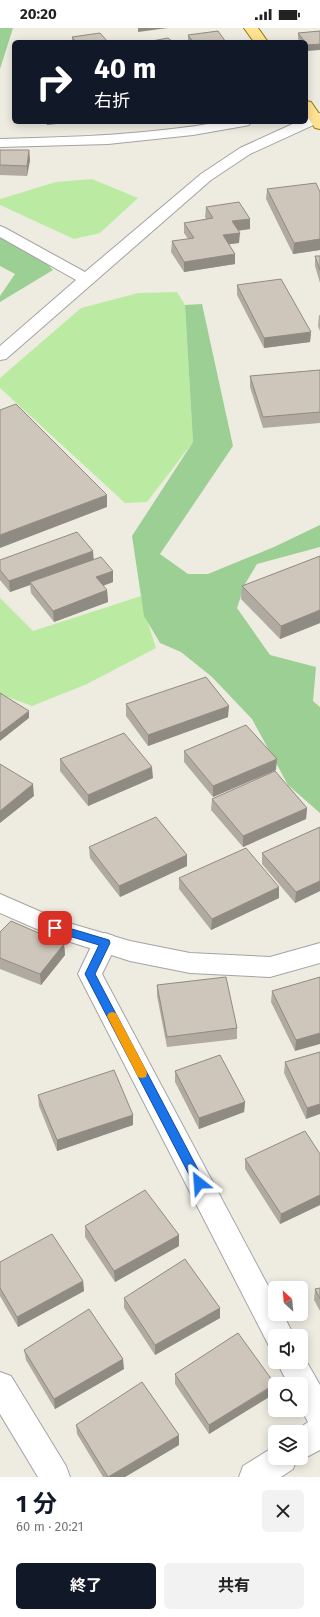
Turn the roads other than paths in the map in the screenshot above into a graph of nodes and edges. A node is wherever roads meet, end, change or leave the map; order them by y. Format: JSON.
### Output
{"nodes":[{"id":1,"x":251,"y":28,"type":"edge"},
{"id":2,"x":260,"y":40,"type":"edge"},
{"id":3,"x":308,"y":108,"type":"edge"},
{"id":4,"x":318,"y":120,"type":"edge"},
{"id":5,"x":233,"y":124,"type":"edge"},
{"id":6,"x":0,"y":143,"type":"edge"},
{"id":7,"x":0,"y":231,"type":"edge"},
{"id":8,"x":86,"y":279,"type":"junction"},
{"id":9,"x":0,"y":355,"type":"edge"},
{"id":10,"x":0,"y":903,"type":"edge"},
{"id":11,"x":105,"y":943,"type":"junction"},
{"id":12,"x":320,"y":953,"type":"edge"},
{"id":13,"x":275,"y":1329,"type":"edge"},
{"id":14,"x":296,"y":1369,"type":"edge"},
{"id":15,"x":0,"y":1386,"type":"edge"},
{"id":16,"x":320,"y":1415,"type":"edge"},
{"id":17,"x":320,"y":1432,"type":"edge"},
{"id":18,"x":308,"y":1440,"type":"edge"},
{"id":19,"x":272,"y":1465,"type":"edge"},
{"id":20,"x":56,"y":1477,"type":"edge"},
{"id":21,"x":254,"y":1477,"type":"edge"}],
"edges":[{"from":1,"to":2,"type":"main road"},
{"from":3,"to":4,"type":"main road"},
{"from":4,"to":8,"type":"street"},
{"from":5,"to":6,"type":"street"},
{"from":7,"to":8,"type":"street"},
{"from":8,"to":9,"type":"street"},
{"from":10,"to":11,"type":"street"},
{"from":11,"to":12,"type":"street"},
{"from":11,"to":13,"type":"street"},
{"from":14,"to":16,"type":"street"},
{"from":15,"to":20,"type":"street"},
{"from":17,"to":18,"type":"street"},
{"from":19,"to":21,"type":"street"}]}
